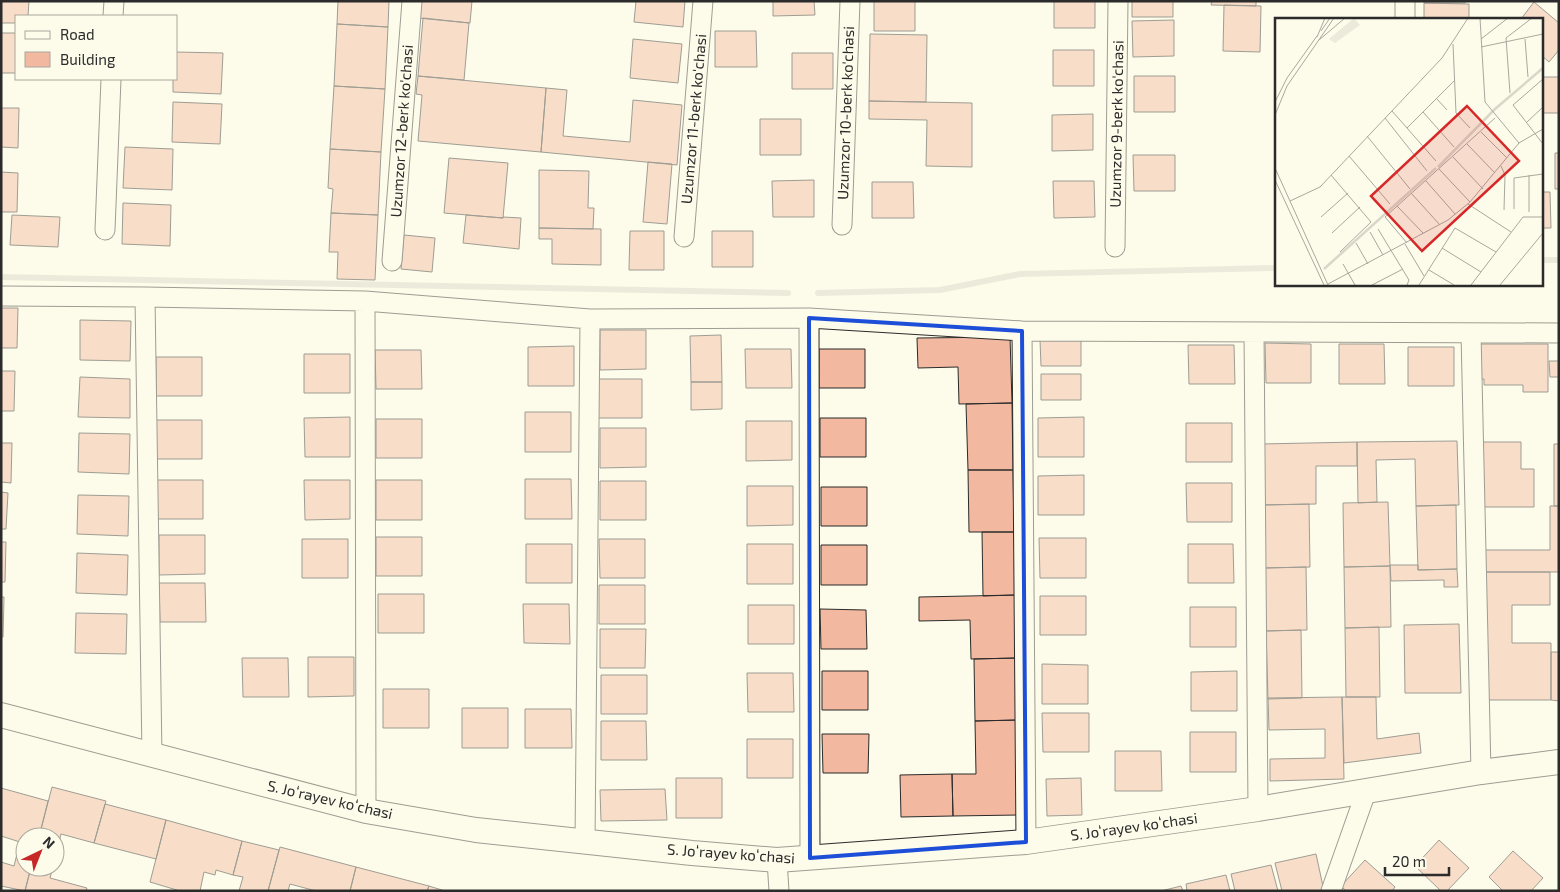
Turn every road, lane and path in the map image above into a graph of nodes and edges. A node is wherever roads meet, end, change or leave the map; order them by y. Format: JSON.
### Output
{"nodes":[{"id":1,"x":114,"y":1,"type":"edge"},
{"id":2,"x":412,"y":1,"type":"edge"},
{"id":3,"x":703,"y":1,"type":"edge"},
{"id":4,"x":850,"y":1,"type":"edge"},
{"id":5,"x":1118,"y":1,"type":"edge"},
{"id":6,"x":1404,"y":1,"type":"edge"},
{"id":7,"x":113,"y":15,"type":"edge"},
{"id":8,"x":1405,"y":18,"type":"edge"},
{"id":9,"x":111,"y":80,"type":"edge"},
{"id":10,"x":842,"y":225,"type":"dead end"},
{"id":11,"x":104,"y":230,"type":"dead end"},
{"id":12,"x":684,"y":237,"type":"dead end"},
{"id":13,"x":1115,"y":247,"type":"dead end"},
{"id":14,"x":392,"y":261,"type":"dead end"},
{"id":15,"x":1,"y":296,"type":"edge"},
{"id":16,"x":146,"y":297,"type":"junction"},
{"id":17,"x":365,"y":301,"type":"junction"},
{"id":18,"x":809,"y":318,"type":"junction"},
{"id":19,"x":590,"y":319,"type":"junction"},
{"id":20,"x":1022,"y":331,"type":"junction"},
{"id":21,"x":1254,"y":332,"type":"junction"},
{"id":22,"x":1471,"y":333,"type":"junction"},
{"id":23,"x":1559,"y":333,"type":"edge"},
{"id":24,"x":1,"y":715,"type":"edge"},
{"id":25,"x":152,"y":756,"type":"junction"},
{"id":26,"x":1559,"y":762,"type":"edge"},
{"id":27,"x":1481,"y":772,"type":"junction"},
{"id":28,"x":1366,"y":792,"type":"junction"},
{"id":29,"x":1258,"y":809,"type":"junction"},
{"id":30,"x":366,"y":811,"type":"junction"},
{"id":31,"x":585,"y":842,"type":"junction"},
{"id":32,"x":1026,"y":842,"type":"junction"},
{"id":33,"x":810,"y":858,"type":"junction"},
{"id":34,"x":777,"y":860,"type":"junction"},
{"id":35,"x":780,"y":891,"type":"edge"},
{"id":36,"x":1331,"y":891,"type":"edge"}],
"edges":[{"from":1,"to":7,"type":"street"},
{"from":2,"to":14,"type":"street","name":"Uzumzor 12-berk ko'chasi"},
{"from":3,"to":12,"type":"street","name":"Uzumzor 11-berk ko'chasi"},
{"from":4,"to":10,"type":"street","name":"Uzumzor 10-berk ko'chasi"},
{"from":5,"to":13,"type":"street","name":"Uzumzor 9-berk ko'chasi"},
{"from":6,"to":8,"type":"street"},
{"from":9,"to":11,"type":"street"},
{"from":15,"to":16,"type":"street"},
{"from":16,"to":17,"type":"street"},
{"from":16,"to":25,"type":"street"},
{"from":17,"to":19,"type":"street"},
{"from":17,"to":30,"type":"street"},
{"from":18,"to":19,"type":"street"},
{"from":18,"to":20,"type":"street"},
{"from":18,"to":33,"type":"street"},
{"from":19,"to":31,"type":"street"},
{"from":20,"to":21,"type":"street"},
{"from":20,"to":32,"type":"street"},
{"from":21,"to":22,"type":"street"},
{"from":21,"to":29,"type":"street"},
{"from":22,"to":23,"type":"street"},
{"from":22,"to":27,"type":"street"},
{"from":24,"to":25,"type":"street","name":"S. Joʻrayev koʻchasi"},
{"from":25,"to":30,"type":"street","name":"S. Joʻrayev koʻchasi"},
{"from":26,"to":27,"type":"street","name":"S. Joʻrayev koʻchasi"},
{"from":27,"to":28,"type":"street","name":"S. Joʻrayev koʻchasi"},
{"from":28,"to":29,"type":"street","name":"S. Joʻrayev koʻchasi"},
{"from":28,"to":36,"type":"street"},
{"from":29,"to":32,"type":"street","name":"S. Joʻrayev koʻchasi"},
{"from":30,"to":31,"type":"street","name":"S. Joʻrayev koʻchasi"},
{"from":31,"to":34,"type":"street","name":"S. Joʻrayev koʻchasi"},
{"from":32,"to":33,"type":"street","name":"S. Joʻrayev koʻchasi"},
{"from":33,"to":34,"type":"street","name":"S. Joʻrayev koʻchasi"},
{"from":34,"to":35,"type":"street"}]}
